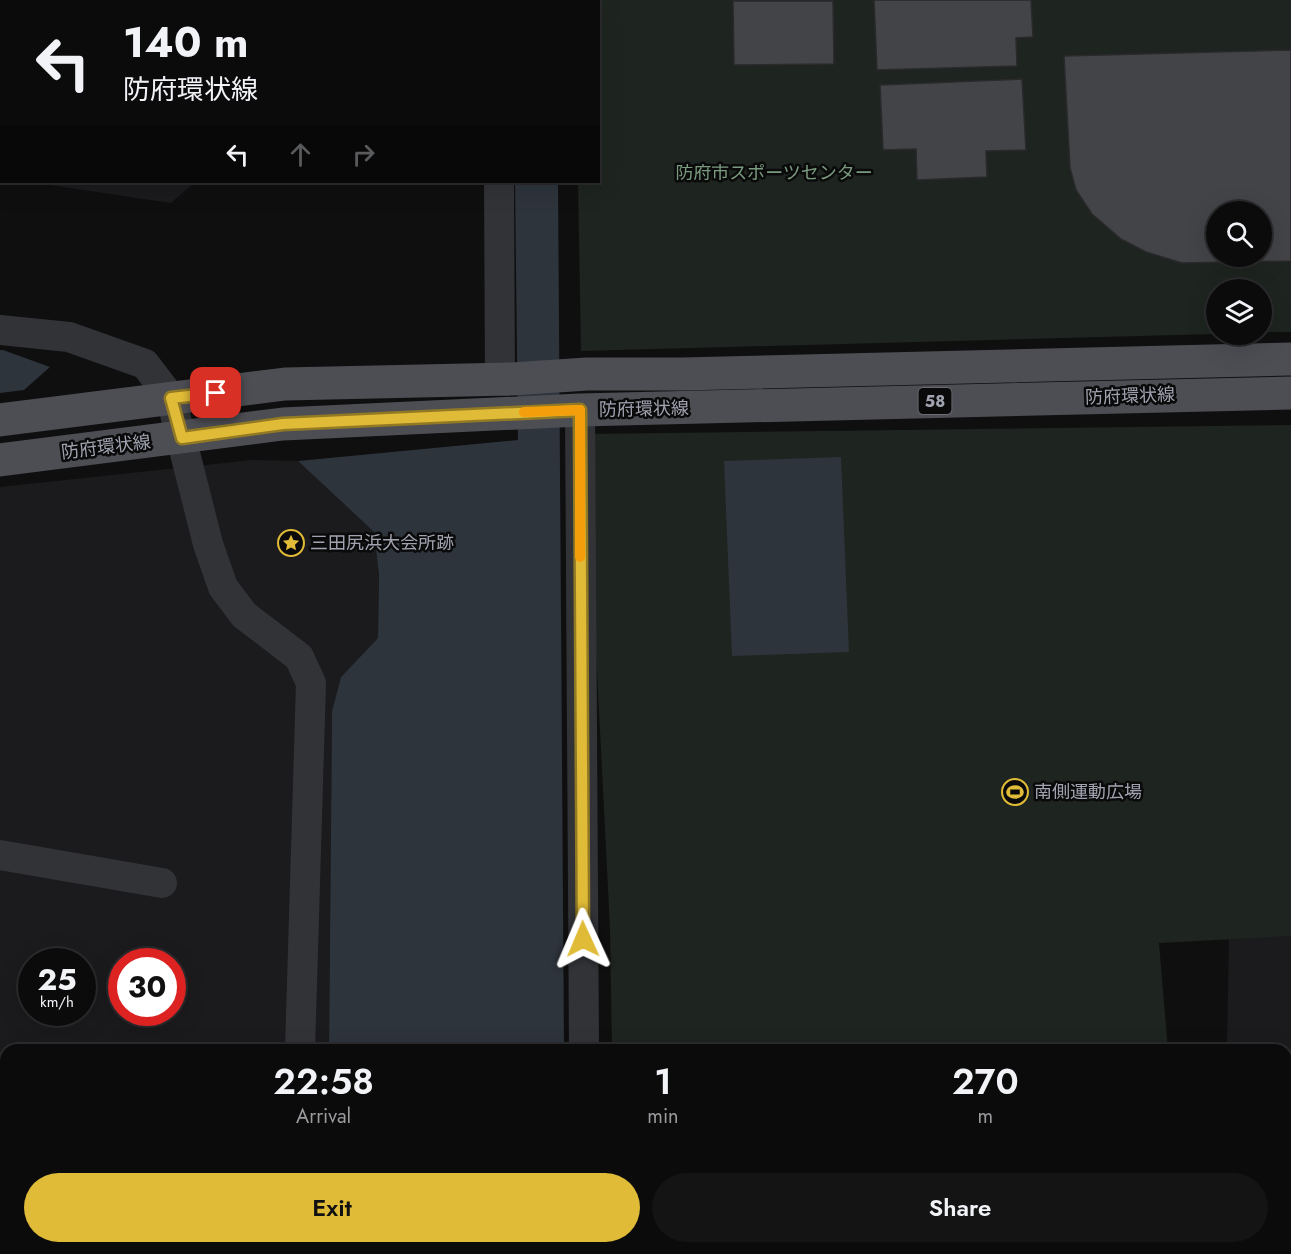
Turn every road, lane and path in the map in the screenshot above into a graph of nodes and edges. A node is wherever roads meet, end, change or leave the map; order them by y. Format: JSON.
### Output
{"nodes":[{"id":1,"x":499,"y":183,"type":"edge"},
{"id":2,"x":0,"y":330,"type":"edge"},
{"id":3,"x":1291,"y":359,"type":"edge"},
{"id":4,"x":506,"y":379,"type":"junction"},
{"id":5,"x":1291,"y":393,"type":"edge"},
{"id":6,"x":171,"y":398,"type":"junction"},
{"id":7,"x":580,"y":410,"type":"junction"},
{"id":8,"x":0,"y":420,"type":"edge"},
{"id":9,"x":182,"y":438,"type":"junction"},
{"id":10,"x":0,"y":459,"type":"edge"},
{"id":11,"x":0,"y":855,"type":"edge"},
{"id":12,"x":162,"y":883,"type":"dead end"},
{"id":13,"x":300,"y":1044,"type":"edge"},
{"id":14,"x":584,"y":1044,"type":"edge"}],
"edges":[{"from":1,"to":4,"type":"street"},
{"from":2,"to":6,"type":"street"},
{"from":3,"to":4,"type":"main road","name":"防府環状線","number":"58"},
{"from":4,"to":6,"type":"main road","name":"防府環状線","number":"58"},
{"from":5,"to":7,"type":"main road","name":"防府環状線","number":"58"},
{"from":6,"to":8,"type":"main road","name":"防府環状線","number":"58"},
{"from":6,"to":9,"type":"street"},
{"from":7,"to":9,"type":"main road","name":"防府環状線","number":"58"},
{"from":7,"to":14,"type":"street"},
{"from":9,"to":10,"type":"main road","name":"防府環状線","number":"58"},
{"from":9,"to":13,"type":"street"},
{"from":11,"to":12,"type":"street"}]}
